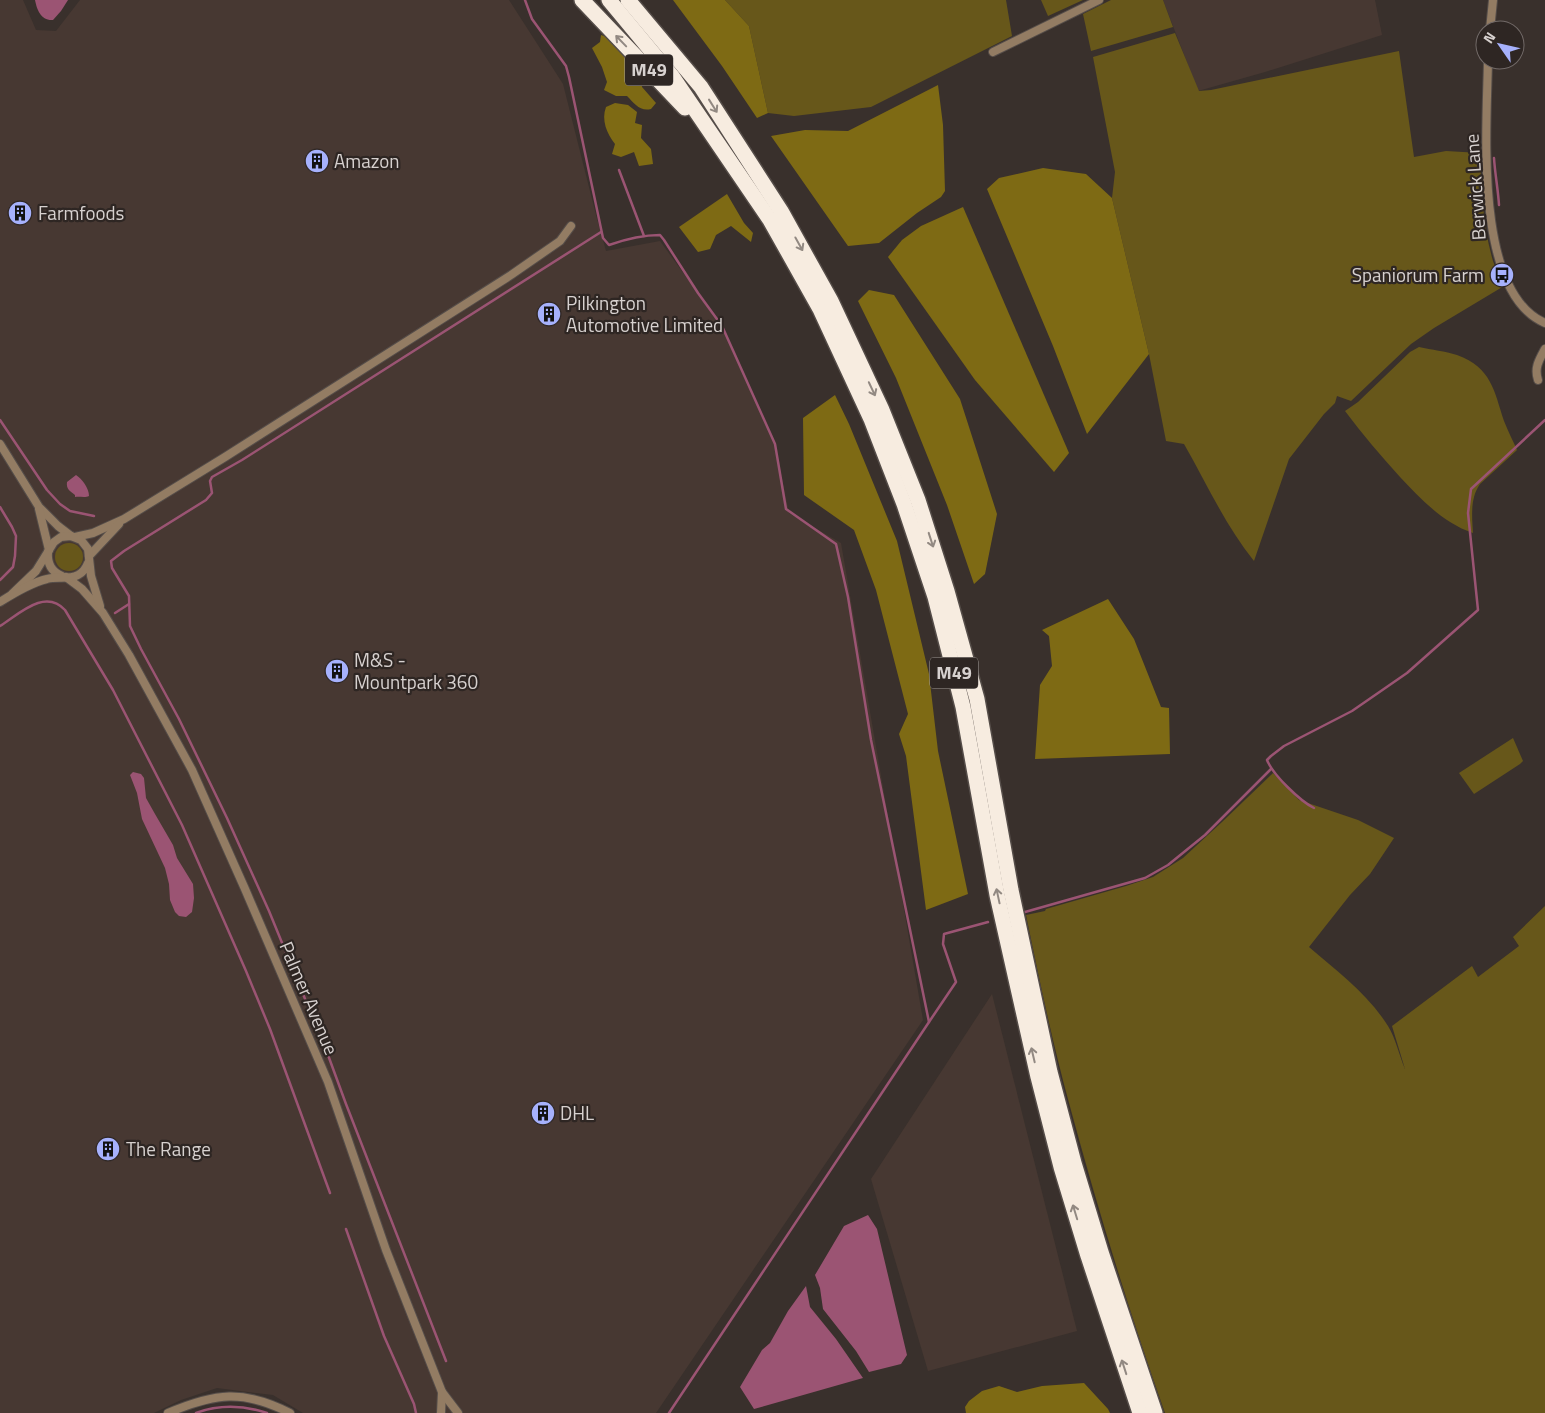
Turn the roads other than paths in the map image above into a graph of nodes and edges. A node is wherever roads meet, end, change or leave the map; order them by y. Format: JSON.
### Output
{"nodes":[{"id":1,"x":582,"y":0,"type":"edge"},
{"id":2,"x":609,"y":0,"type":"edge"},
{"id":3,"x":628,"y":0,"type":"edge"},
{"id":4,"x":639,"y":0,"type":"edge"},
{"id":5,"x":1099,"y":0,"type":"edge"},
{"id":6,"x":1493,"y":0,"type":"edge"},
{"id":7,"x":1491,"y":20,"type":"edge"},
{"id":8,"x":993,"y":52,"type":"dead end"},
{"id":9,"x":1488,"y":70,"type":"edge"},
{"id":10,"x":701,"y":88,"type":"junction"},
{"id":11,"x":716,"y":140,"type":"junction"},
{"id":12,"x":571,"y":226,"type":"dead end"},
{"id":13,"x":1545,"y":323,"type":"edge"},
{"id":14,"x":1545,"y":349,"type":"edge"},
{"id":15,"x":1538,"y":380,"type":"dead end"},
{"id":16,"x":0,"y":444,"type":"edge"},
{"id":17,"x":39,"y":507,"type":"junction"},
{"id":18,"x":124,"y":519,"type":"junction"},
{"id":19,"x":73,"y":536,"type":"junction"},
{"id":20,"x":48,"y":551,"type":"junction"},
{"id":21,"x":89,"y":559,"type":"junction"},
{"id":22,"x":64,"y":577,"type":"junction"},
{"id":23,"x":12,"y":594,"type":"junction"},
{"id":24,"x":0,"y":602,"type":"edge"},
{"id":25,"x":103,"y":613,"type":"junction"},
{"id":26,"x":442,"y":1392,"type":"junction"},
{"id":27,"x":168,"y":1413,"type":"edge"},
{"id":28,"x":290,"y":1413,"type":"edge"},
{"id":29,"x":441,"y":1413,"type":"edge"},
{"id":30,"x":458,"y":1413,"type":"edge"},
{"id":31,"x":1140,"y":1413,"type":"edge"},
{"id":32,"x":1155,"y":1413,"type":"edge"}],
"edges":[{"from":11,"to":1,"type":"highway","number":"M49","one_way":true},
{"from":2,"to":11,"type":"highway","number":"M49"},
{"from":3,"to":10,"type":"highway","number":"M49"},
{"from":4,"to":10,"type":"highway","number":"M49"},
{"from":5,"to":8,"type":"street"},
{"from":6,"to":7,"type":"street"},
{"from":9,"to":13,"type":"street","name":"Berwick Lane"},
{"from":10,"to":32,"type":"highway","number":"M49","one_way":true},
{"from":31,"to":11,"type":"highway","number":"M49","one_way":true},
{"from":12,"to":18,"type":"street"},
{"from":14,"to":15,"type":"street"},
{"from":16,"to":17,"type":"street"},
{"from":17,"to":19,"type":"street"},
{"from":17,"to":20,"type":"street"},
{"from":18,"to":19,"type":"street"},
{"from":18,"to":21,"type":"street"},
{"from":19,"to":20,"type":"street"},
{"from":19,"to":21,"type":"street"},
{"from":20,"to":22,"type":"street"},
{"from":20,"to":23,"type":"street"},
{"from":21,"to":22,"type":"street"},
{"from":21,"to":25,"type":"street"},
{"from":22,"to":23,"type":"street"},
{"from":22,"to":25,"type":"street"},
{"from":23,"to":24,"type":"street"},
{"from":25,"to":26,"type":"street","name":"Palmer Avenue"},
{"from":26,"to":29,"type":"street","name":"Palmer Avenue"},
{"from":26,"to":30,"type":"street"},
{"from":27,"to":28,"type":"street"}]}
